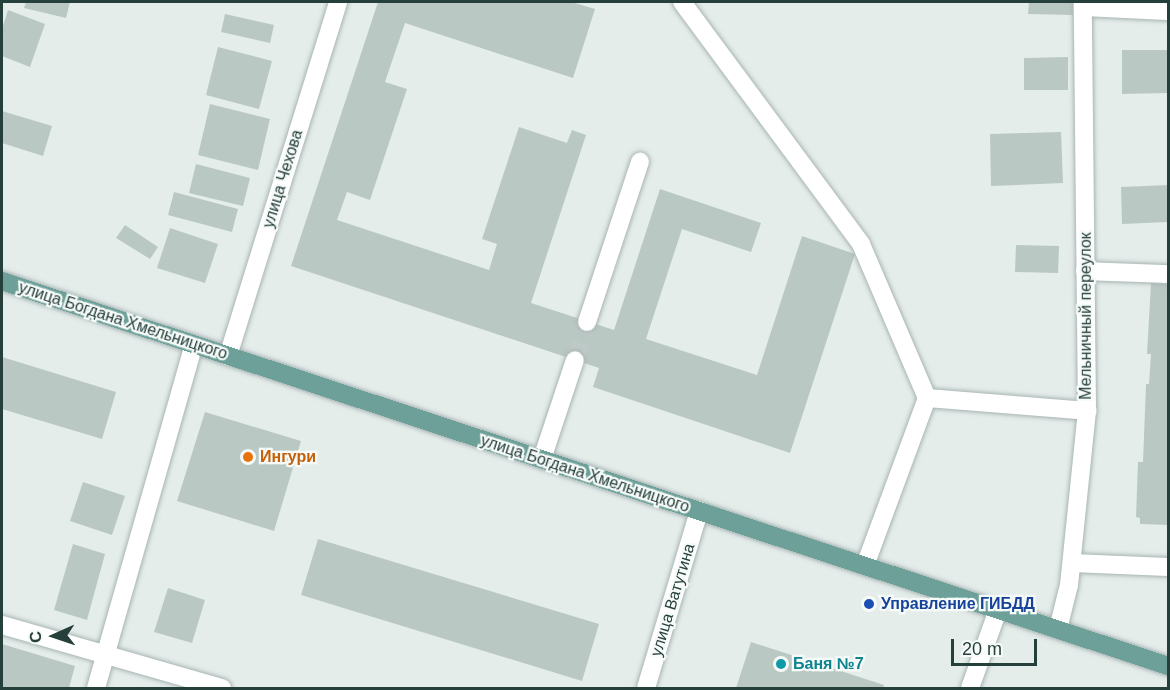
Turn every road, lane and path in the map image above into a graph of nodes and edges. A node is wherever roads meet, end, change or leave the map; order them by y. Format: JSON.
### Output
{"nodes":[{"id":1,"x":338,"y":2,"type":"edge"},
{"id":2,"x":682,"y":2,"type":"edge"},
{"id":3,"x":1083,"y":4,"type":"edge"},
{"id":4,"x":1168,"y":11,"type":"edge"},
{"id":5,"x":640,"y":162,"type":"dead end"},
{"id":6,"x":1085,"y":271,"type":"junction"},
{"id":7,"x":1168,"y":274,"type":"edge"},
{"id":8,"x":2,"y":281,"type":"edge"},
{"id":9,"x":587,"y":322,"type":"tunnel mouth"},
{"id":10,"x":194,"y":345,"type":"junction"},
{"id":11,"x":228,"y":356,"type":"junction"},
{"id":12,"x":575,"y":360,"type":"tunnel mouth"},
{"id":13,"x":927,"y":398,"type":"junction"},
{"id":14,"x":1086,"y":411,"type":"junction"},
{"id":15,"x":542,"y":459,"type":"junction"},
{"id":16,"x":699,"y":511,"type":"junction"},
{"id":17,"x":1072,"y":563,"type":"junction"},
{"id":18,"x":865,"y":566,"type":"junction"},
{"id":19,"x":1168,"y":567,"type":"edge"},
{"id":20,"x":998,"y":610,"type":"junction"},
{"id":21,"x":2,"y":625,"type":"edge"},
{"id":22,"x":1058,"y":629,"type":"junction"},
{"id":23,"x":105,"y":654,"type":"junction"},
{"id":24,"x":1168,"y":666,"type":"edge"},
{"id":25,"x":96,"y":688,"type":"edge"},
{"id":26,"x":222,"y":688,"type":"edge"},
{"id":27,"x":646,"y":688,"type":"edge"},
{"id":28,"x":970,"y":688,"type":"edge"}],
"edges":[{"from":1,"to":11,"type":"street","name":"улица Чехова"},
{"from":2,"to":13,"type":"street"},
{"from":3,"to":4,"type":"street"},
{"from":3,"to":6,"type":"street","name":"Мельничный переулок"},
{"from":5,"to":9,"type":"street"},
{"from":6,"to":7,"type":"street"},
{"from":6,"to":14,"type":"street","name":"Мельничный переулок"},
{"from":8,"to":10,"type":"main road","name":"улица Богдана Хмельницкого"},
{"from":10,"to":11,"type":"main road","name":"улица Богдана Хмельницкого"},
{"from":10,"to":23,"type":"street"},
{"from":11,"to":15,"type":"main road","name":"улица Богдана Хмельницкого"},
{"from":12,"to":15,"type":"street"},
{"from":13,"to":14,"type":"street"},
{"from":13,"to":18,"type":"street"},
{"from":14,"to":17,"type":"street","name":"Мельничный переулок"},
{"from":15,"to":16,"type":"main road","name":"улица Богдана Хмельницкого"},
{"from":16,"to":18,"type":"main road","name":"улица Богдана Хмельницкого"},
{"from":16,"to":27,"type":"street","name":"улица Ватутина"},
{"from":17,"to":19,"type":"street"},
{"from":17,"to":22,"type":"street","name":"Мельничный переулок"},
{"from":18,"to":20,"type":"main road","name":"улица Богдана Хмельницкого"},
{"from":20,"to":22,"type":"main road","name":"улица Богдана Хмельницкого"},
{"from":20,"to":28,"type":"street"},
{"from":21,"to":23,"type":"street"},
{"from":22,"to":24,"type":"main road","name":"улица Богдана Хмельницкого"},
{"from":23,"to":25,"type":"street"},
{"from":23,"to":26,"type":"street"}]}
